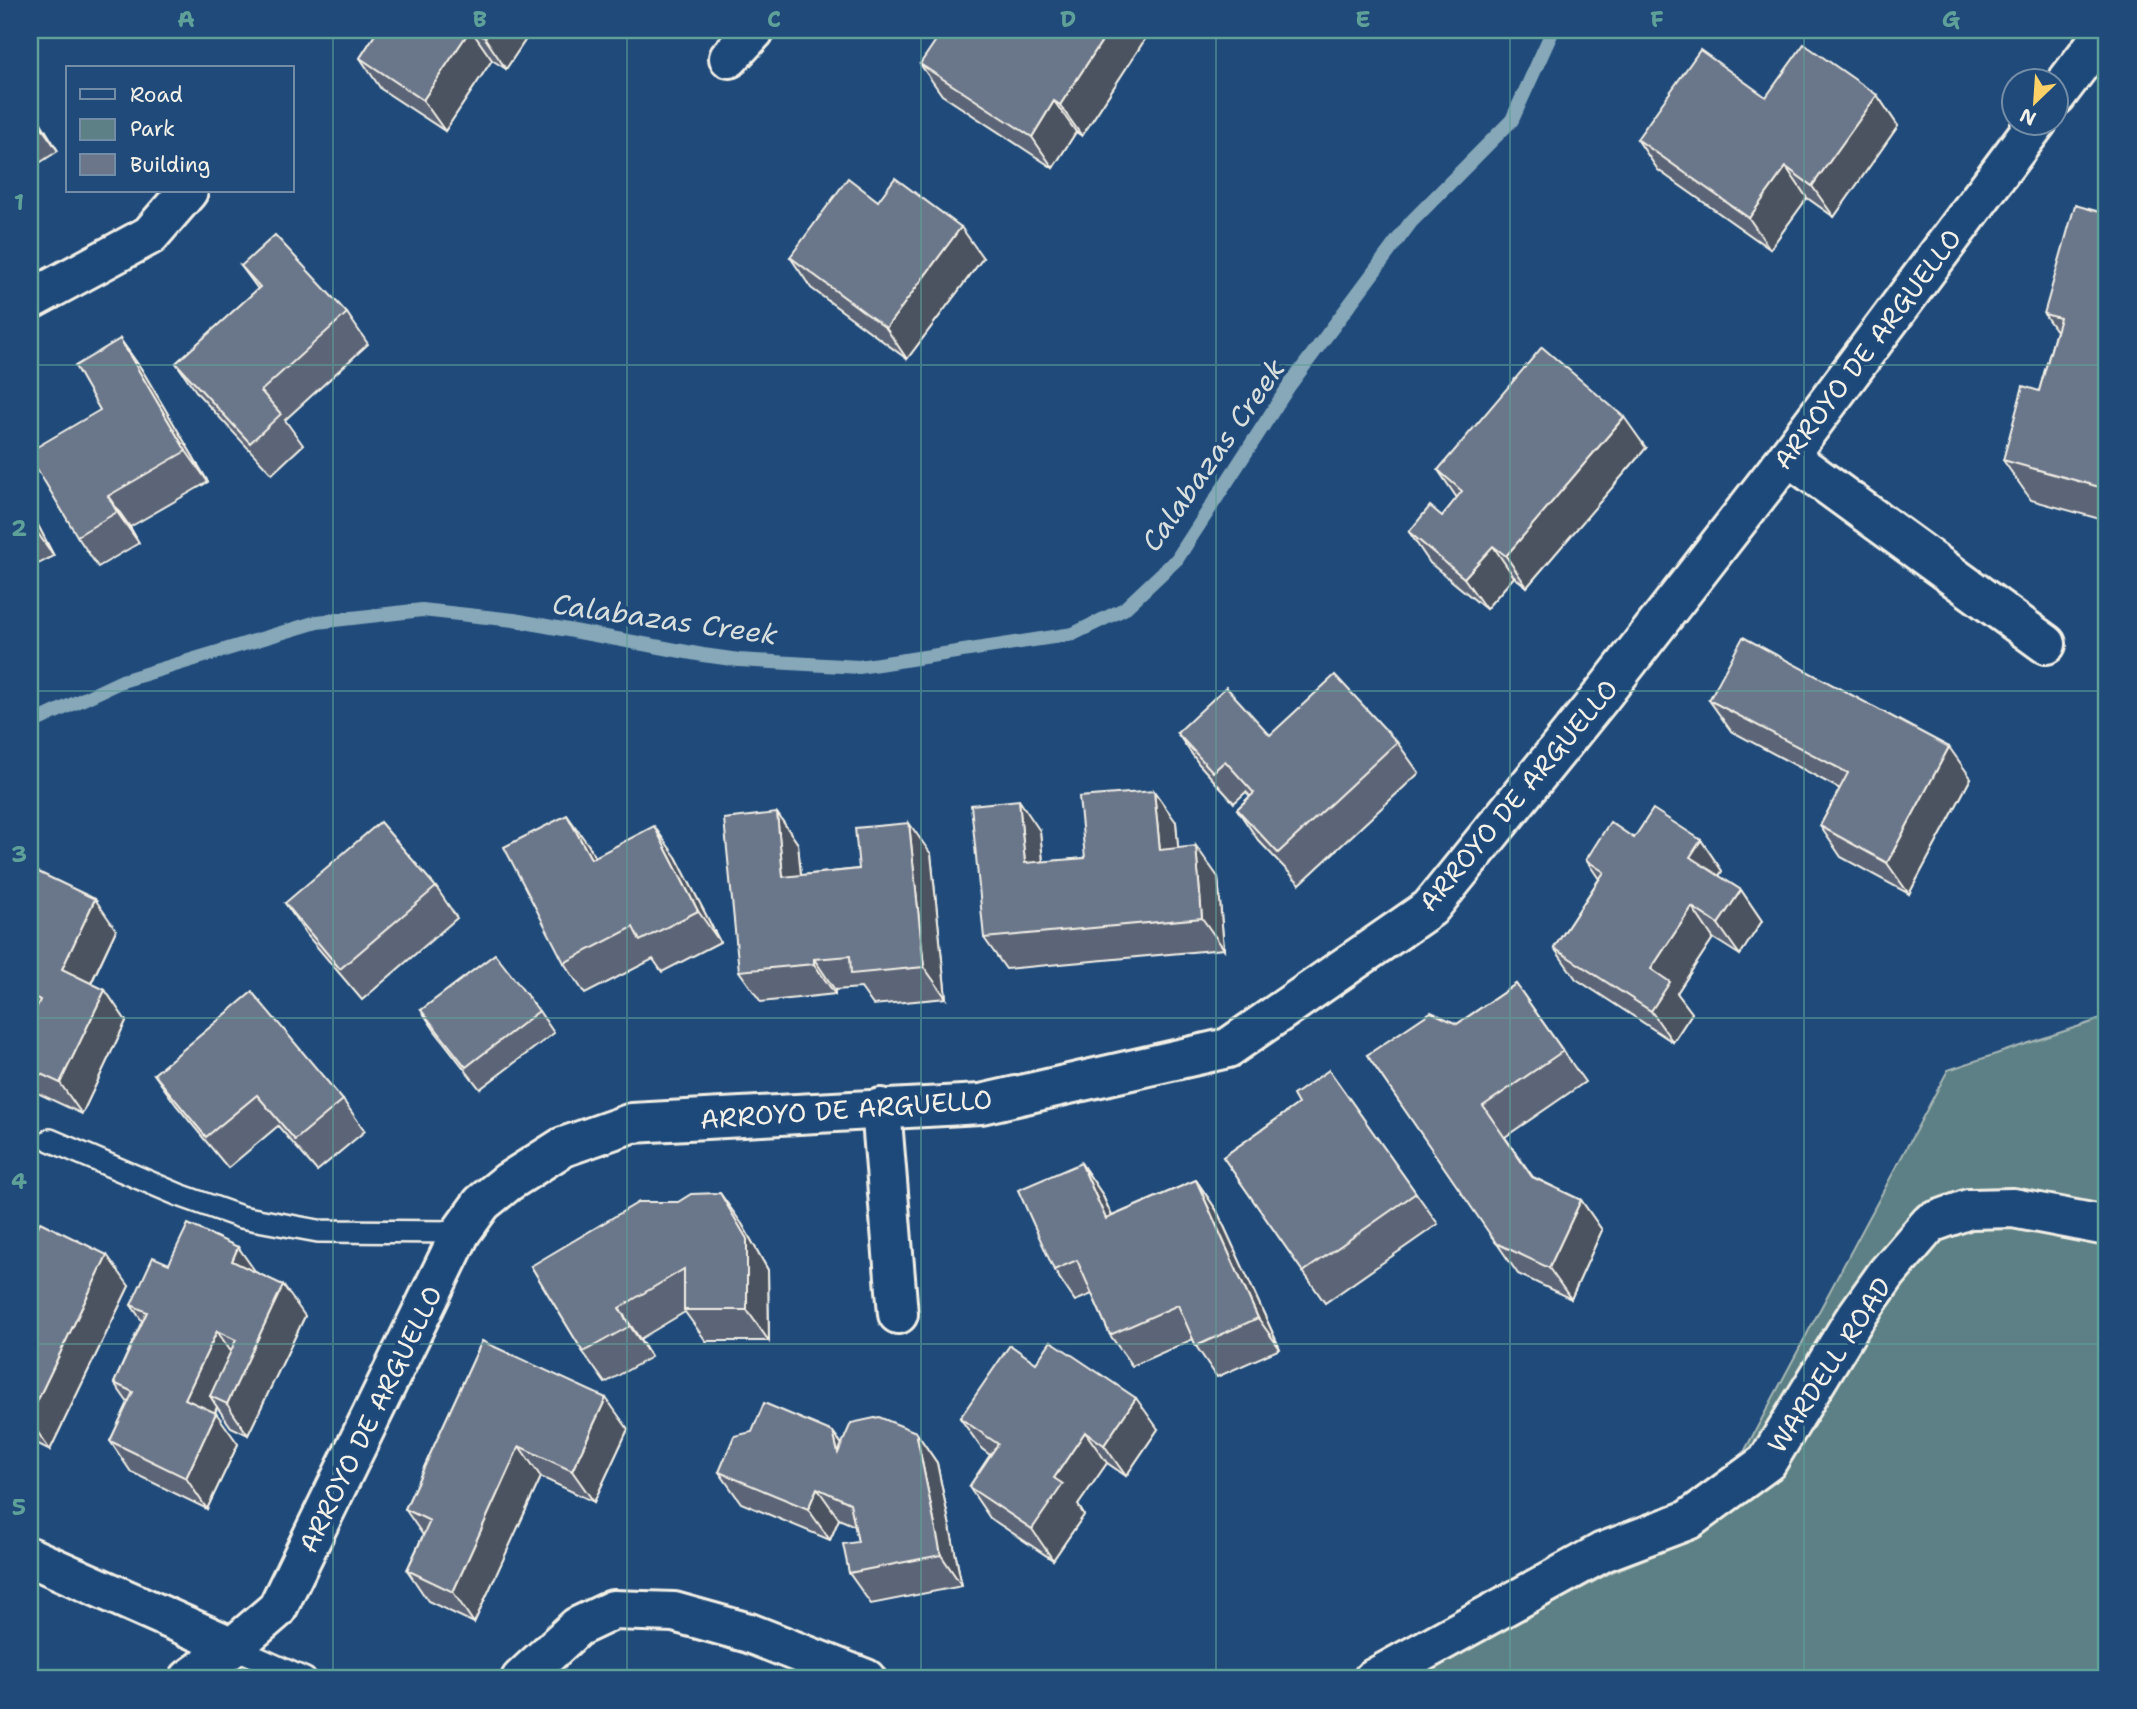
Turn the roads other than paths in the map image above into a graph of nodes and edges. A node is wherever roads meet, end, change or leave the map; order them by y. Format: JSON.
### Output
{"nodes":[{"id":1,"x":755,"y":30,"type":"edge"},
{"id":2,"x":2106,"y":30,"type":"edge"},
{"id":3,"x":729,"y":58,"type":"dead end"},
{"id":4,"x":2070,"y":78,"type":"edge"},
{"id":5,"x":2026,"y":136,"type":"edge"},
{"id":6,"x":187,"y":192,"type":"edge"},
{"id":7,"x":30,"y":300,"type":"edge"},
{"id":8,"x":1788,"y":456,"type":"junction"},
{"id":9,"x":2046,"y":644,"type":"dead end"},
{"id":10,"x":881,"y":1108,"type":"junction"},
{"id":11,"x":50,"y":1140,"type":"dead end"},
{"id":12,"x":2107,"y":1226,"type":"edge"},
{"id":13,"x":461,"y":1232,"type":"junction"},
{"id":14,"x":898,"y":1314,"type":"dead end"},
{"id":15,"x":30,"y":1557,"type":"edge"},
{"id":16,"x":233,"y":1647,"type":"junction"},
{"id":17,"x":189,"y":1679,"type":"edge"},
{"id":18,"x":305,"y":1679,"type":"edge"},
{"id":19,"x":521,"y":1679,"type":"edge"},
{"id":20,"x":866,"y":1679,"type":"edge"},
{"id":21,"x":1373,"y":1679,"type":"edge"}],
"edges":[{"from":1,"to":3,"type":"street"},
{"from":2,"to":4,"type":"street"},
{"from":5,"to":8,"type":"street","name":"ARROYO DE ARGUELLO"},
{"from":6,"to":7,"type":"street"},
{"from":8,"to":9,"type":"street"},
{"from":8,"to":10,"type":"street","name":"ARROYO DE ARGUELLO"},
{"from":10,"to":13,"type":"street","name":"ARROYO DE ARGUELLO"},
{"from":10,"to":14,"type":"street"},
{"from":11,"to":13,"type":"lane"},
{"from":12,"to":21,"type":"street","name":"WARDELL ROAD"},
{"from":13,"to":16,"type":"street","name":"ARROYO DE ARGUELLO"},
{"from":15,"to":16,"type":"street"},
{"from":16,"to":17,"type":"street","name":"ARROYO DE ARGUELLO"},
{"from":16,"to":18,"type":"lane"},
{"from":19,"to":20,"type":"street"}]}
